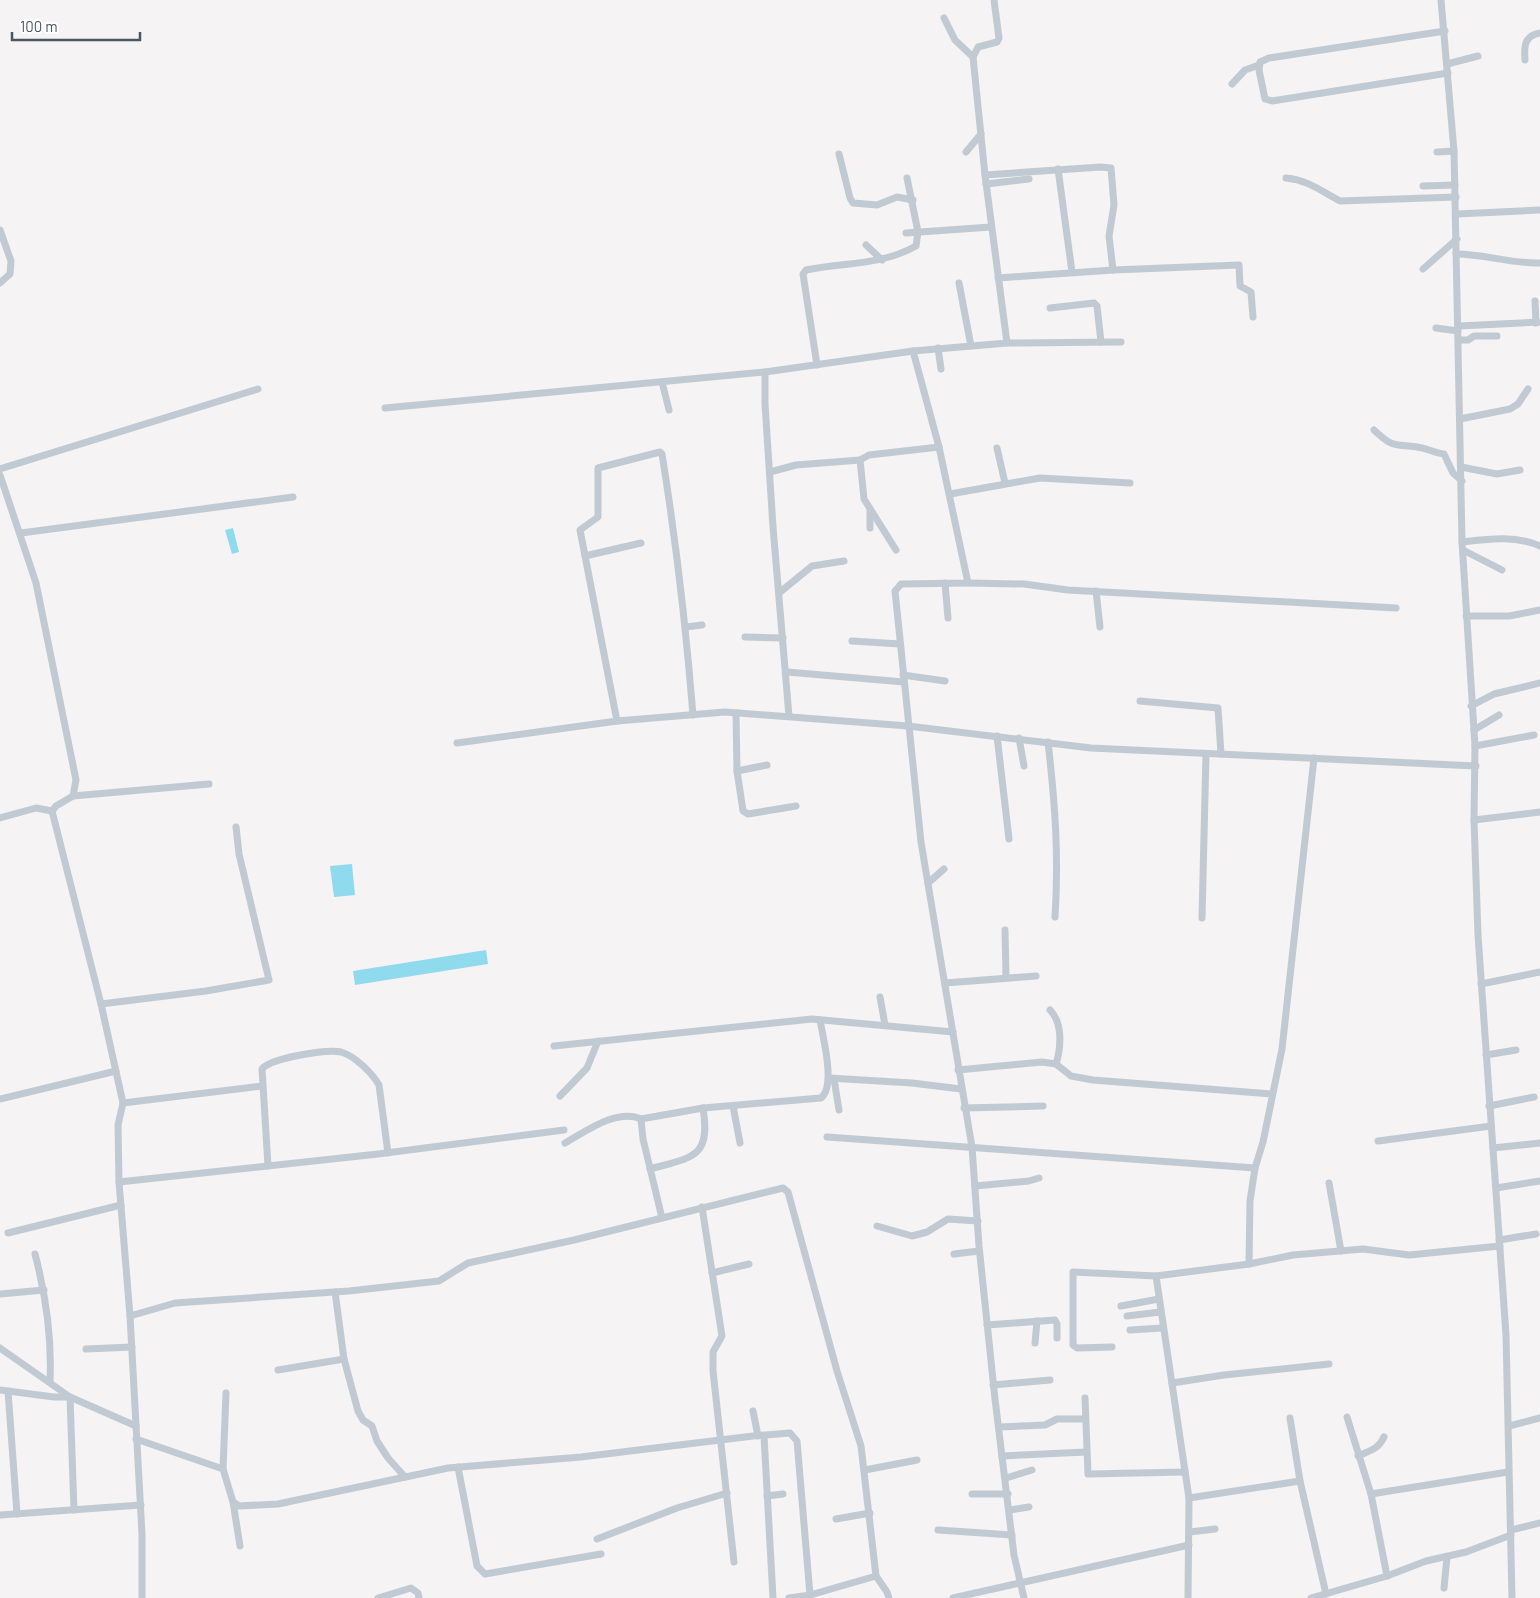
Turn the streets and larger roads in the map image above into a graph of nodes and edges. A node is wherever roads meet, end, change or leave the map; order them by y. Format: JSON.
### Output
{"nodes":[{"id":1,"x":994,"y":0,"type":"edge"},
{"id":2,"x":1441,"y":0,"type":"edge"},
{"id":3,"x":944,"y":18,"type":"dead end"},
{"id":4,"x":1445,"y":31,"type":"junction"},
{"id":5,"x":1540,"y":33,"type":"edge"},
{"id":6,"x":1478,"y":56,"type":"dead end"},
{"id":7,"x":973,"y":57,"type":"junction"},
{"id":8,"x":1525,"y":60,"type":"dead end"},
{"id":9,"x":1447,"y":64,"type":"junction"},
{"id":10,"x":1259,"y":65,"type":"junction"},
{"id":11,"x":1448,"y":73,"type":"junction"},
{"id":12,"x":1232,"y":84,"type":"dead end"},
{"id":13,"x":981,"y":134,"type":"junction"},
{"id":14,"x":1454,"y":151,"type":"junction"},
{"id":15,"x":966,"y":152,"type":"dead end"},
{"id":16,"x":1437,"y":152,"type":"dead end"},
{"id":17,"x":839,"y":154,"type":"dead end"},
{"id":18,"x":1058,"y":170,"type":"junction"},
{"id":19,"x":985,"y":175,"type":"junction"},
{"id":20,"x":907,"y":178,"type":"dead end"},
{"id":21,"x":1286,"y":178,"type":"dead end"},
{"id":22,"x":1029,"y":179,"type":"dead end"},
{"id":23,"x":986,"y":184,"type":"junction"},
{"id":24,"x":1455,"y":185,"type":"junction"},
{"id":25,"x":1423,"y":186,"type":"dead end"},
{"id":26,"x":1456,"y":197,"type":"junction"},
{"id":27,"x":913,"y":200,"type":"junction"},
{"id":28,"x":1540,"y":210,"type":"edge"},
{"id":29,"x":1457,"y":214,"type":"junction"},
{"id":30,"x":991,"y":227,"type":"junction"},
{"id":31,"x":0,"y":230,"type":"edge"},
{"id":32,"x":918,"y":232,"type":"junction"},
{"id":33,"x":906,"y":234,"type":"dead end"},
{"id":34,"x":1457,"y":239,"type":"junction"},
{"id":35,"x":866,"y":245,"type":"dead end"},
{"id":36,"x":1456,"y":254,"type":"junction"},
{"id":37,"x":882,"y":260,"type":"junction"},
{"id":38,"x":1540,"y":263,"type":"edge"},
{"id":39,"x":1423,"y":269,"type":"dead end"},
{"id":40,"x":1113,"y":270,"type":"junction"},
{"id":41,"x":1072,"y":272,"type":"junction"},
{"id":42,"x":998,"y":278,"type":"junction"},
{"id":43,"x":0,"y":283,"type":"edge"},
{"id":44,"x":959,"y":283,"type":"dead end"},
{"id":45,"x":1535,"y":301,"type":"dead end"},
{"id":46,"x":1050,"y":308,"type":"dead end"},
{"id":47,"x":1253,"y":317,"type":"dead end"},
{"id":48,"x":1538,"y":322,"type":"edge"},
{"id":49,"x":1436,"y":328,"type":"dead end"},
{"id":50,"x":1459,"y":329,"type":"junction"},
{"id":51,"x":1497,"y":336,"type":"dead end"},
{"id":52,"x":1459,"y":340,"type":"junction"},
{"id":53,"x":1007,"y":342,"type":"junction"},
{"id":54,"x":1101,"y":342,"type":"junction"},
{"id":55,"x":1121,"y":342,"type":"dead end"},
{"id":56,"x":971,"y":346,"type":"junction"},
{"id":57,"x":938,"y":348,"type":"junction"},
{"id":58,"x":913,"y":350,"type":"junction"},
{"id":59,"x":817,"y":365,"type":"junction"},
{"id":60,"x":941,"y":369,"type":"dead end"},
{"id":61,"x":765,"y":372,"type":"junction"},
{"id":62,"x":662,"y":382,"type":"junction"},
{"id":63,"x":258,"y":389,"type":"dead end"},
{"id":64,"x":1528,"y":389,"type":"dead end"},
{"id":65,"x":385,"y":408,"type":"dead end"},
{"id":66,"x":669,"y":410,"type":"dead end"},
{"id":67,"x":1460,"y":419,"type":"junction"},
{"id":68,"x":1374,"y":430,"type":"dead end"},
{"id":69,"x":939,"y":447,"type":"junction"},
{"id":70,"x":997,"y":448,"type":"dead end"},
{"id":71,"x":860,"y":460,"type":"junction"},
{"id":72,"x":1461,"y":467,"type":"junction"},
{"id":73,"x":0,"y":468,"type":"edge"},
{"id":74,"x":1520,"y":470,"type":"dead end"},
{"id":75,"x":770,"y":472,"type":"junction"},
{"id":76,"x":0,"y":475,"type":"edge"},
{"id":77,"x":1462,"y":481,"type":"junction"},
{"id":78,"x":1005,"y":483,"type":"junction"},
{"id":79,"x":1130,"y":483,"type":"dead end"},
{"id":80,"x":950,"y":494,"type":"junction"},
{"id":81,"x":293,"y":497,"type":"dead end"},
{"id":82,"x":870,"y":511,"type":"junction"},
{"id":83,"x":870,"y":528,"type":"dead end"},
{"id":84,"x":21,"y":532,"type":"junction"},
{"id":85,"x":1462,"y":542,"type":"junction"},
{"id":86,"x":641,"y":543,"type":"dead end"},
{"id":87,"x":1540,"y":546,"type":"edge"},
{"id":88,"x":896,"y":550,"type":"dead end"},
{"id":89,"x":1463,"y":550,"type":"junction"},
{"id":90,"x":586,"y":556,"type":"junction"},
{"id":91,"x":844,"y":561,"type":"dead end"},
{"id":92,"x":1502,"y":570,"type":"dead end"},
{"id":93,"x":968,"y":583,"type":"junction"},
{"id":94,"x":946,"y":584,"type":"junction"},
{"id":95,"x":1096,"y":591,"type":"junction"},
{"id":96,"x":779,"y":593,"type":"junction"},
{"id":97,"x":1396,"y":608,"type":"dead end"},
{"id":98,"x":1540,"y":610,"type":"edge"},
{"id":99,"x":1466,"y":616,"type":"junction"},
{"id":100,"x":948,"y":618,"type":"dead end"},
{"id":101,"x":702,"y":625,"type":"dead end"},
{"id":102,"x":1100,"y":626,"type":"dead end"},
{"id":103,"x":686,"y":627,"type":"junction"},
{"id":104,"x":745,"y":638,"type":"dead end"},
{"id":105,"x":783,"y":638,"type":"junction"},
{"id":106,"x":852,"y":641,"type":"dead end"},
{"id":107,"x":900,"y":644,"type":"junction"},
{"id":108,"x":786,"y":672,"type":"junction"},
{"id":109,"x":904,"y":678,"type":"junction"},
{"id":110,"x":945,"y":681,"type":"dead end"},
{"id":111,"x":1540,"y":683,"type":"edge"},
{"id":112,"x":1140,"y":701,"type":"dead end"},
{"id":113,"x":1471,"y":706,"type":"junction"},
{"id":114,"x":736,"y":713,"type":"junction"},
{"id":115,"x":693,"y":715,"type":"junction"},
{"id":116,"x":1499,"y":715,"type":"dead end"},
{"id":117,"x":789,"y":716,"type":"junction"},
{"id":118,"x":617,"y":721,"type":"junction"},
{"id":119,"x":908,"y":726,"type":"junction"},
{"id":120,"x":1474,"y":730,"type":"junction"},
{"id":121,"x":1534,"y":735,"type":"dead end"},
{"id":122,"x":997,"y":736,"type":"junction"},
{"id":123,"x":1019,"y":738,"type":"junction"},
{"id":124,"x":1048,"y":742,"type":"junction"},
{"id":125,"x":457,"y":743,"type":"dead end"},
{"id":126,"x":1475,"y":746,"type":"junction"},
{"id":127,"x":1206,"y":754,"type":"junction"},
{"id":128,"x":1221,"y":754,"type":"junction"},
{"id":129,"x":1314,"y":758,"type":"junction"},
{"id":130,"x":767,"y":765,"type":"dead end"},
{"id":131,"x":1024,"y":766,"type":"dead end"},
{"id":132,"x":1476,"y":766,"type":"junction"},
{"id":133,"x":736,"y":771,"type":"junction"},
{"id":134,"x":208,"y":784,"type":"dead end"},
{"id":135,"x":73,"y":796,"type":"junction"},
{"id":136,"x":796,"y":806,"type":"dead end"},
{"id":137,"x":52,"y":812,"type":"junction"},
{"id":138,"x":1540,"y":812,"type":"edge"},
{"id":139,"x":0,"y":818,"type":"edge"},
{"id":140,"x":1474,"y":820,"type":"junction"},
{"id":141,"x":236,"y":828,"type":"dead end"},
{"id":142,"x":1009,"y":840,"type":"dead end"},
{"id":143,"x":944,"y":869,"type":"dead end"},
{"id":144,"x":928,"y":883,"type":"junction"},
{"id":145,"x":1055,"y":917,"type":"dead end"},
{"id":146,"x":1202,"y":918,"type":"dead end"},
{"id":147,"x":1006,"y":930,"type":"dead end"},
{"id":148,"x":1540,"y":972,"type":"edge"},
{"id":149,"x":1036,"y":976,"type":"dead end"},
{"id":150,"x":1006,"y":977,"type":"junction"},
{"id":151,"x":945,"y":983,"type":"junction"},
{"id":152,"x":1481,"y":984,"type":"junction"},
{"id":153,"x":880,"y":998,"type":"dead end"},
{"id":154,"x":101,"y":1004,"type":"junction"},
{"id":155,"x":1050,"y":1010,"type":"dead end"},
{"id":156,"x":820,"y":1020,"type":"junction"},
{"id":157,"x":885,"y":1025,"type":"junction"},
{"id":158,"x":953,"y":1032,"type":"junction"},
{"id":159,"x":598,"y":1041,"type":"junction"},
{"id":160,"x":554,"y":1046,"type":"dead end"},
{"id":161,"x":1516,"y":1050,"type":"dead end"},
{"id":162,"x":1486,"y":1055,"type":"junction"},
{"id":163,"x":1056,"y":1064,"type":"junction"},
{"id":164,"x":958,"y":1070,"type":"junction"},
{"id":165,"x":116,"y":1071,"type":"junction"},
{"id":166,"x":831,"y":1079,"type":"junction"},
{"id":167,"x":262,"y":1086,"type":"junction"},
{"id":168,"x":961,"y":1089,"type":"junction"},
{"id":169,"x":1272,"y":1094,"type":"junction"},
{"id":170,"x":560,"y":1096,"type":"dead end"},
{"id":171,"x":1534,"y":1097,"type":"dead end"},
{"id":172,"x":0,"y":1099,"type":"edge"},
{"id":173,"x":123,"y":1103,"type":"junction"},
{"id":174,"x":733,"y":1106,"type":"junction"},
{"id":175,"x":1043,"y":1106,"type":"dead end"},
{"id":176,"x":1490,"y":1106,"type":"junction"},
{"id":177,"x":702,"y":1108,"type":"junction"},
{"id":178,"x":964,"y":1108,"type":"junction"},
{"id":179,"x":839,"y":1110,"type":"dead end"},
{"id":180,"x":641,"y":1119,"type":"junction"},
{"id":181,"x":1491,"y":1126,"type":"junction"},
{"id":182,"x":564,"y":1130,"type":"dead end"},
{"id":183,"x":827,"y":1137,"type":"dead end"},
{"id":184,"x":1378,"y":1141,"type":"dead end"},
{"id":185,"x":565,"y":1143,"type":"dead end"},
{"id":186,"x":740,"y":1143,"type":"dead end"},
{"id":187,"x":1540,"y":1143,"type":"edge"},
{"id":188,"x":972,"y":1147,"type":"junction"},
{"id":189,"x":1493,"y":1148,"type":"junction"},
{"id":190,"x":388,"y":1153,"type":"junction"},
{"id":191,"x":268,"y":1166,"type":"junction"},
{"id":192,"x":1254,"y":1168,"type":"junction"},
{"id":193,"x":650,"y":1170,"type":"junction"},
{"id":194,"x":1039,"y":1178,"type":"dead end"},
{"id":195,"x":1540,"y":1181,"type":"edge"},
{"id":196,"x":119,"y":1182,"type":"junction"},
{"id":197,"x":1329,"y":1183,"type":"dead end"},
{"id":198,"x":975,"y":1186,"type":"junction"},
{"id":199,"x":1496,"y":1188,"type":"junction"},
{"id":200,"x":121,"y":1205,"type":"junction"},
{"id":201,"x":702,"y":1207,"type":"junction"},
{"id":202,"x":662,"y":1218,"type":"junction"},
{"id":203,"x":978,"y":1221,"type":"junction"},
{"id":204,"x":877,"y":1226,"type":"dead end"},
{"id":205,"x":8,"y":1233,"type":"dead end"},
{"id":206,"x":1536,"y":1234,"type":"dead end"},
{"id":207,"x":1500,"y":1243,"type":"junction"},
{"id":208,"x":979,"y":1251,"type":"junction"},
{"id":209,"x":1341,"y":1251,"type":"junction"},
{"id":210,"x":35,"y":1254,"type":"dead end"},
{"id":211,"x":954,"y":1254,"type":"dead end"},
{"id":212,"x":749,"y":1264,"type":"dead end"},
{"id":213,"x":1249,"y":1264,"type":"junction"},
{"id":214,"x":712,"y":1273,"type":"junction"},
{"id":215,"x":1156,"y":1276,"type":"junction"},
{"id":216,"x":44,"y":1290,"type":"junction"},
{"id":217,"x":335,"y":1292,"type":"junction"},
{"id":218,"x":0,"y":1294,"type":"edge"},
{"id":219,"x":1159,"y":1299,"type":"junction"},
{"id":220,"x":1121,"y":1306,"type":"dead end"},
{"id":221,"x":1160,"y":1312,"type":"junction"},
{"id":222,"x":130,"y":1316,"type":"junction"},
{"id":223,"x":1127,"y":1316,"type":"dead end"},
{"id":224,"x":1037,"y":1321,"type":"junction"},
{"id":225,"x":987,"y":1325,"type":"junction"},
{"id":226,"x":1162,"y":1328,"type":"junction"},
{"id":227,"x":1130,"y":1330,"type":"dead end"},
{"id":228,"x":1057,"y":1338,"type":"dead end"},
{"id":229,"x":1035,"y":1343,"type":"dead end"},
{"id":230,"x":132,"y":1346,"type":"junction"},
{"id":231,"x":1112,"y":1347,"type":"dead end"},
{"id":232,"x":0,"y":1348,"type":"edge"},
{"id":233,"x":86,"y":1349,"type":"dead end"},
{"id":234,"x":344,"y":1359,"type":"junction"},
{"id":235,"x":1329,"y":1364,"type":"dead end"},
{"id":236,"x":278,"y":1370,"type":"dead end"},
{"id":237,"x":1050,"y":1380,"type":"dead end"},
{"id":238,"x":50,"y":1381,"type":"junction"},
{"id":239,"x":1172,"y":1383,"type":"junction"},
{"id":240,"x":993,"y":1385,"type":"junction"},
{"id":241,"x":0,"y":1390,"type":"edge"},
{"id":242,"x":8,"y":1391,"type":"junction"},
{"id":243,"x":226,"y":1393,"type":"dead end"},
{"id":244,"x":70,"y":1397,"type":"junction"},
{"id":245,"x":1085,"y":1398,"type":"dead end"},
{"id":246,"x":753,"y":1411,"type":"dead end"},
{"id":247,"x":1347,"y":1417,"type":"dead end"},
{"id":248,"x":1290,"y":1418,"type":"dead end"},
{"id":249,"x":1540,"y":1418,"type":"edge"},
{"id":250,"x":1085,"y":1419,"type":"junction"},
{"id":251,"x":136,"y":1426,"type":"junction"},
{"id":252,"x":1509,"y":1426,"type":"junction"},
{"id":253,"x":998,"y":1427,"type":"junction"},
{"id":254,"x":761,"y":1436,"type":"junction"},
{"id":255,"x":1384,"y":1437,"type":"dead end"},
{"id":256,"x":136,"y":1439,"type":"junction"},
{"id":257,"x":722,"y":1440,"type":"junction"},
{"id":258,"x":1086,"y":1452,"type":"junction"},
{"id":259,"x":1002,"y":1456,"type":"junction"},
{"id":260,"x":1358,"y":1456,"type":"junction"},
{"id":261,"x":917,"y":1460,"type":"dead end"},
{"id":262,"x":458,"y":1467,"type":"junction"},
{"id":263,"x":222,"y":1469,"type":"junction"},
{"id":264,"x":865,"y":1470,"type":"junction"},
{"id":265,"x":1032,"y":1470,"type":"dead end"},
{"id":266,"x":1186,"y":1472,"type":"junction"},
{"id":267,"x":1508,"y":1472,"type":"junction"},
{"id":268,"x":405,"y":1477,"type":"junction"},
{"id":269,"x":1006,"y":1478,"type":"junction"},
{"id":270,"x":1300,"y":1481,"type":"junction"},
{"id":271,"x":727,"y":1493,"type":"junction"},
{"id":272,"x":783,"y":1494,"type":"dead end"},
{"id":273,"x":972,"y":1494,"type":"dead end"},
{"id":274,"x":1008,"y":1494,"type":"junction"},
{"id":275,"x":1371,"y":1494,"type":"junction"},
{"id":276,"x":767,"y":1496,"type":"junction"},
{"id":277,"x":1189,"y":1498,"type":"junction"},
{"id":278,"x":233,"y":1502,"type":"junction"},
{"id":279,"x":141,"y":1505,"type":"junction"},
{"id":280,"x":1029,"y":1507,"type":"dead end"},
{"id":281,"x":74,"y":1510,"type":"junction"},
{"id":282,"x":1010,"y":1510,"type":"junction"},
{"id":283,"x":870,"y":1513,"type":"junction"},
{"id":284,"x":17,"y":1514,"type":"junction"},
{"id":285,"x":0,"y":1515,"type":"edge"},
{"id":286,"x":836,"y":1519,"type":"dead end"},
{"id":287,"x":1540,"y":1523,"type":"edge"},
{"id":288,"x":1215,"y":1529,"type":"dead end"},
{"id":289,"x":938,"y":1530,"type":"dead end"},
{"id":290,"x":1190,"y":1532,"type":"junction"},
{"id":291,"x":1511,"y":1532,"type":"junction"},
{"id":292,"x":1012,"y":1535,"type":"junction"},
{"id":293,"x":597,"y":1539,"type":"dead end"},
{"id":294,"x":1189,"y":1544,"type":"junction"},
{"id":295,"x":240,"y":1546,"type":"dead end"},
{"id":296,"x":601,"y":1554,"type":"dead end"},
{"id":297,"x":1447,"y":1557,"type":"junction"},
{"id":298,"x":734,"y":1562,"type":"dead end"},
{"id":299,"x":876,"y":1576,"type":"junction"},
{"id":300,"x":1387,"y":1576,"type":"junction"},
{"id":301,"x":1021,"y":1584,"type":"junction"},
{"id":302,"x":1444,"y":1588,"type":"dead end"},
{"id":303,"x":1326,"y":1594,"type":"junction"},
{"id":304,"x":810,"y":1595,"type":"junction"},
{"id":305,"x":142,"y":1598,"type":"edge"},
{"id":306,"x":378,"y":1598,"type":"edge"},
{"id":307,"x":419,"y":1598,"type":"edge"},
{"id":308,"x":773,"y":1598,"type":"edge"},
{"id":309,"x":789,"y":1598,"type":"edge"},
{"id":310,"x":888,"y":1598,"type":"edge"},
{"id":311,"x":952,"y":1598,"type":"edge"},
{"id":312,"x":1024,"y":1598,"type":"edge"},
{"id":313,"x":1188,"y":1598,"type":"edge"},
{"id":314,"x":1312,"y":1598,"type":"edge"},
{"id":315,"x":1512,"y":1598,"type":"edge"}],
"edges":[{"from":1,"to":7,"type":"street"},
{"from":2,"to":4,"type":"street"},
{"from":3,"to":7,"type":"street"},
{"from":4,"to":9,"type":"street"},
{"from":4,"to":10,"type":"street"},
{"from":5,"to":8,"type":"street"},
{"from":6,"to":9,"type":"street"},
{"from":7,"to":13,"type":"street"},
{"from":9,"to":11,"type":"street"},
{"from":10,"to":11,"type":"street"},
{"from":10,"to":12,"type":"street"},
{"from":11,"to":14,"type":"street"},
{"from":13,"to":15,"type":"street"},
{"from":13,"to":19,"type":"street"},
{"from":14,"to":16,"type":"street"},
{"from":14,"to":24,"type":"street"},
{"from":17,"to":27,"type":"street"},
{"from":18,"to":19,"type":"street"},
{"from":18,"to":40,"type":"street"},
{"from":18,"to":41,"type":"street"},
{"from":19,"to":23,"type":"street"},
{"from":20,"to":27,"type":"street"},
{"from":21,"to":26,"type":"street"},
{"from":22,"to":23,"type":"street"},
{"from":23,"to":30,"type":"street"},
{"from":24,"to":25,"type":"street"},
{"from":24,"to":26,"type":"street"},
{"from":26,"to":29,"type":"street"},
{"from":27,"to":32,"type":"street"},
{"from":28,"to":29,"type":"street"},
{"from":29,"to":34,"type":"street"},
{"from":30,"to":32,"type":"street"},
{"from":30,"to":42,"type":"street"},
{"from":31,"to":43,"type":"street"},
{"from":32,"to":33,"type":"street"},
{"from":32,"to":37,"type":"street"},
{"from":34,"to":36,"type":"street"},
{"from":34,"to":39,"type":"street"},
{"from":35,"to":37,"type":"street"},
{"from":36,"to":38,"type":"street"},
{"from":36,"to":50,"type":"street"},
{"from":37,"to":59,"type":"street"},
{"from":40,"to":41,"type":"street"},
{"from":40,"to":47,"type":"street"},
{"from":41,"to":42,"type":"street"},
{"from":42,"to":53,"type":"street"},
{"from":44,"to":56,"type":"street"},
{"from":45,"to":48,"type":"street"},
{"from":46,"to":54,"type":"street"},
{"from":48,"to":50,"type":"street"},
{"from":49,"to":50,"type":"street"},
{"from":50,"to":52,"type":"street"},
{"from":51,"to":52,"type":"street"},
{"from":52,"to":67,"type":"street"},
{"from":53,"to":54,"type":"street"},
{"from":53,"to":56,"type":"street"},
{"from":54,"to":55,"type":"street"},
{"from":56,"to":57,"type":"street"},
{"from":57,"to":58,"type":"street"},
{"from":57,"to":60,"type":"street"},
{"from":58,"to":59,"type":"street"},
{"from":58,"to":69,"type":"street"},
{"from":59,"to":61,"type":"street"},
{"from":61,"to":62,"type":"street"},
{"from":61,"to":75,"type":"street"},
{"from":62,"to":65,"type":"street"},
{"from":62,"to":66,"type":"street"},
{"from":63,"to":73,"type":"street"},
{"from":64,"to":67,"type":"street"},
{"from":67,"to":72,"type":"street"},
{"from":68,"to":77,"type":"street"},
{"from":69,"to":71,"type":"street"},
{"from":69,"to":80,"type":"street"},
{"from":70,"to":78,"type":"street"},
{"from":71,"to":75,"type":"street"},
{"from":71,"to":82,"type":"street"},
{"from":72,"to":74,"type":"street"},
{"from":72,"to":77,"type":"street"},
{"from":75,"to":96,"type":"street"},
{"from":76,"to":84,"type":"street"},
{"from":77,"to":85,"type":"street"},
{"from":78,"to":79,"type":"street"},
{"from":78,"to":80,"type":"street"},
{"from":80,"to":93,"type":"street"},
{"from":81,"to":84,"type":"street"},
{"from":82,"to":83,"type":"street"},
{"from":82,"to":88,"type":"street"},
{"from":84,"to":135,"type":"street"},
{"from":85,"to":87,"type":"street"},
{"from":85,"to":89,"type":"street"},
{"from":86,"to":90,"type":"street"},
{"from":89,"to":92,"type":"street"},
{"from":89,"to":99,"type":"street"},
{"from":90,"to":103,"type":"street"},
{"from":90,"to":118,"type":"street"},
{"from":91,"to":96,"type":"street"},
{"from":93,"to":94,"type":"street"},
{"from":93,"to":95,"type":"street"},
{"from":94,"to":100,"type":"street"},
{"from":94,"to":107,"type":"street"},
{"from":95,"to":97,"type":"street"},
{"from":95,"to":102,"type":"street"},
{"from":96,"to":105,"type":"street"},
{"from":98,"to":99,"type":"street"},
{"from":99,"to":113,"type":"street"},
{"from":101,"to":103,"type":"street"},
{"from":103,"to":115,"type":"street"},
{"from":104,"to":105,"type":"street"},
{"from":105,"to":108,"type":"street"},
{"from":106,"to":107,"type":"street"},
{"from":107,"to":109,"type":"street"},
{"from":108,"to":109,"type":"street"},
{"from":108,"to":117,"type":"street"},
{"from":109,"to":110,"type":"street"},
{"from":109,"to":119,"type":"street"},
{"from":111,"to":113,"type":"street"},
{"from":112,"to":128,"type":"street"},
{"from":113,"to":120,"type":"street"},
{"from":114,"to":115,"type":"street"},
{"from":114,"to":117,"type":"street"},
{"from":114,"to":133,"type":"street"},
{"from":115,"to":118,"type":"street"},
{"from":116,"to":120,"type":"street"},
{"from":117,"to":119,"type":"street"},
{"from":118,"to":125,"type":"street"},
{"from":119,"to":122,"type":"street"},
{"from":119,"to":144,"type":"street"},
{"from":120,"to":126,"type":"street"},
{"from":121,"to":126,"type":"street"},
{"from":122,"to":123,"type":"street"},
{"from":122,"to":142,"type":"street"},
{"from":123,"to":124,"type":"street"},
{"from":123,"to":131,"type":"street"},
{"from":124,"to":127,"type":"street"},
{"from":124,"to":145,"type":"street"},
{"from":126,"to":132,"type":"street"},
{"from":127,"to":128,"type":"street"},
{"from":127,"to":146,"type":"street"},
{"from":128,"to":129,"type":"street"},
{"from":129,"to":132,"type":"street"},
{"from":129,"to":169,"type":"street"},
{"from":130,"to":133,"type":"street"},
{"from":132,"to":140,"type":"street"},
{"from":133,"to":136,"type":"street"},
{"from":134,"to":135,"type":"street"},
{"from":135,"to":137,"type":"street"},
{"from":137,"to":139,"type":"street"},
{"from":137,"to":154,"type":"street"},
{"from":138,"to":140,"type":"street"},
{"from":140,"to":152,"type":"street"},
{"from":141,"to":154,"type":"street"},
{"from":143,"to":144,"type":"street"},
{"from":144,"to":151,"type":"street"},
{"from":147,"to":150,"type":"street"},
{"from":148,"to":152,"type":"street"},
{"from":149,"to":150,"type":"street"},
{"from":150,"to":151,"type":"street"},
{"from":151,"to":158,"type":"street"},
{"from":152,"to":162,"type":"street"},
{"from":153,"to":157,"type":"street"},
{"from":154,"to":165,"type":"street"},
{"from":155,"to":163,"type":"street"},
{"from":156,"to":157,"type":"street"},
{"from":156,"to":159,"type":"street"},
{"from":156,"to":166,"type":"street"},
{"from":157,"to":158,"type":"street"},
{"from":158,"to":164,"type":"street"},
{"from":159,"to":160,"type":"street"},
{"from":159,"to":170,"type":"street"},
{"from":161,"to":162,"type":"street"},
{"from":162,"to":176,"type":"street"},
{"from":163,"to":164,"type":"street"},
{"from":163,"to":169,"type":"street"},
{"from":164,"to":168,"type":"street"},
{"from":165,"to":172,"type":"street"},
{"from":165,"to":173,"type":"street"},
{"from":166,"to":168,"type":"street"},
{"from":166,"to":174,"type":"street"},
{"from":166,"to":179,"type":"street"},
{"from":167,"to":173,"type":"street"},
{"from":167,"to":190,"type":"street"},
{"from":167,"to":191,"type":"street"},
{"from":168,"to":178,"type":"street"},
{"from":169,"to":192,"type":"street"},
{"from":171,"to":176,"type":"street"},
{"from":173,"to":196,"type":"street"},
{"from":174,"to":177,"type":"street"},
{"from":174,"to":186,"type":"street"},
{"from":175,"to":178,"type":"street"},
{"from":176,"to":181,"type":"street"},
{"from":177,"to":180,"type":"street"},
{"from":177,"to":193,"type":"street"},
{"from":178,"to":188,"type":"street"},
{"from":180,"to":185,"type":"street"},
{"from":180,"to":193,"type":"street"},
{"from":181,"to":184,"type":"street"},
{"from":181,"to":189,"type":"street"},
{"from":182,"to":190,"type":"street"},
{"from":183,"to":188,"type":"street"},
{"from":187,"to":189,"type":"street"},
{"from":188,"to":192,"type":"street"},
{"from":188,"to":198,"type":"street"},
{"from":189,"to":199,"type":"street"},
{"from":190,"to":191,"type":"street"},
{"from":191,"to":196,"type":"street"},
{"from":192,"to":213,"type":"street"},
{"from":193,"to":202,"type":"street"},
{"from":194,"to":198,"type":"street"},
{"from":195,"to":199,"type":"street"},
{"from":196,"to":200,"type":"street"},
{"from":197,"to":209,"type":"street"},
{"from":198,"to":203,"type":"street"},
{"from":199,"to":207,"type":"street"},
{"from":200,"to":205,"type":"street"},
{"from":200,"to":222,"type":"street"},
{"from":201,"to":202,"type":"street"},
{"from":201,"to":214,"type":"street"},
{"from":201,"to":264,"type":"street"},
{"from":202,"to":217,"type":"street"},
{"from":203,"to":204,"type":"street"},
{"from":203,"to":208,"type":"street"},
{"from":206,"to":207,"type":"street"},
{"from":207,"to":209,"type":"street"},
{"from":207,"to":252,"type":"street"},
{"from":208,"to":211,"type":"street"},
{"from":208,"to":225,"type":"street"},
{"from":209,"to":213,"type":"street"},
{"from":210,"to":216,"type":"street"},
{"from":212,"to":214,"type":"street"},
{"from":213,"to":215,"type":"street"},
{"from":214,"to":257,"type":"street"},
{"from":215,"to":219,"type":"street"},
{"from":215,"to":231,"type":"street"},
{"from":216,"to":218,"type":"street"},
{"from":216,"to":238,"type":"street"},
{"from":217,"to":222,"type":"street"},
{"from":217,"to":234,"type":"street"},
{"from":219,"to":220,"type":"street"},
{"from":219,"to":221,"type":"street"},
{"from":221,"to":223,"type":"street"},
{"from":221,"to":226,"type":"street"},
{"from":222,"to":230,"type":"street"},
{"from":224,"to":225,"type":"street"},
{"from":224,"to":228,"type":"street"},
{"from":224,"to":229,"type":"street"},
{"from":225,"to":240,"type":"street"},
{"from":226,"to":227,"type":"street"},
{"from":226,"to":239,"type":"street"},
{"from":230,"to":233,"type":"street"},
{"from":230,"to":251,"type":"street"},
{"from":232,"to":238,"type":"street"},
{"from":234,"to":236,"type":"street"},
{"from":234,"to":268,"type":"street"},
{"from":235,"to":239,"type":"street"},
{"from":237,"to":240,"type":"street"},
{"from":238,"to":244,"type":"street"},
{"from":239,"to":266,"type":"street"},
{"from":240,"to":253,"type":"street"},
{"from":241,"to":242,"type":"street"},
{"from":242,"to":244,"type":"street"},
{"from":242,"to":284,"type":"street"},
{"from":243,"to":263,"type":"street"},
{"from":244,"to":251,"type":"street"},
{"from":244,"to":281,"type":"street"},
{"from":245,"to":250,"type":"street"},
{"from":246,"to":254,"type":"street"},
{"from":247,"to":260,"type":"street"},
{"from":248,"to":270,"type":"street"},
{"from":249,"to":252,"type":"street"},
{"from":250,"to":253,"type":"street"},
{"from":250,"to":258,"type":"street"},
{"from":251,"to":256,"type":"street"},
{"from":252,"to":267,"type":"street"},
{"from":253,"to":259,"type":"street"},
{"from":254,"to":257,"type":"street"},
{"from":254,"to":276,"type":"street"},
{"from":254,"to":304,"type":"street"},
{"from":255,"to":260,"type":"street"},
{"from":256,"to":263,"type":"street"},
{"from":256,"to":279,"type":"street"},
{"from":257,"to":262,"type":"street"},
{"from":257,"to":271,"type":"street"},
{"from":258,"to":259,"type":"street"},
{"from":258,"to":266,"type":"street"},
{"from":259,"to":269,"type":"street"},
{"from":260,"to":275,"type":"street"},
{"from":261,"to":264,"type":"street"},
{"from":262,"to":268,"type":"street"},
{"from":262,"to":296,"type":"street"},
{"from":263,"to":278,"type":"street"},
{"from":264,"to":283,"type":"street"},
{"from":265,"to":269,"type":"street"},
{"from":266,"to":277,"type":"street"},
{"from":267,"to":275,"type":"street"},
{"from":267,"to":291,"type":"street"},
{"from":268,"to":278,"type":"street"},
{"from":269,"to":274,"type":"street"},
{"from":270,"to":277,"type":"street"},
{"from":270,"to":303,"type":"street"},
{"from":271,"to":293,"type":"street"},
{"from":271,"to":298,"type":"street"},
{"from":272,"to":276,"type":"street"},
{"from":273,"to":274,"type":"street"},
{"from":274,"to":282,"type":"street"},
{"from":275,"to":300,"type":"street"},
{"from":276,"to":308,"type":"street"},
{"from":277,"to":290,"type":"street"},
{"from":278,"to":295,"type":"street"},
{"from":279,"to":281,"type":"street"},
{"from":279,"to":305,"type":"street"},
{"from":280,"to":282,"type":"street"},
{"from":281,"to":284,"type":"street"},
{"from":282,"to":292,"type":"street"},
{"from":283,"to":286,"type":"street"},
{"from":283,"to":299,"type":"street"},
{"from":284,"to":285,"type":"street"},
{"from":287,"to":291,"type":"street"},
{"from":288,"to":290,"type":"street"},
{"from":289,"to":292,"type":"street"},
{"from":290,"to":294,"type":"street"},
{"from":291,"to":297,"type":"street"},
{"from":291,"to":315,"type":"street"},
{"from":292,"to":301,"type":"street"},
{"from":294,"to":301,"type":"street"},
{"from":294,"to":313,"type":"street"},
{"from":297,"to":300,"type":"street"},
{"from":297,"to":302,"type":"street"},
{"from":299,"to":304,"type":"street"},
{"from":299,"to":310,"type":"street"},
{"from":300,"to":303,"type":"street"},
{"from":301,"to":311,"type":"street"},
{"from":301,"to":312,"type":"street"},
{"from":303,"to":314,"type":"street"},
{"from":304,"to":309,"type":"street"},
{"from":306,"to":307,"type":"street"}]}
